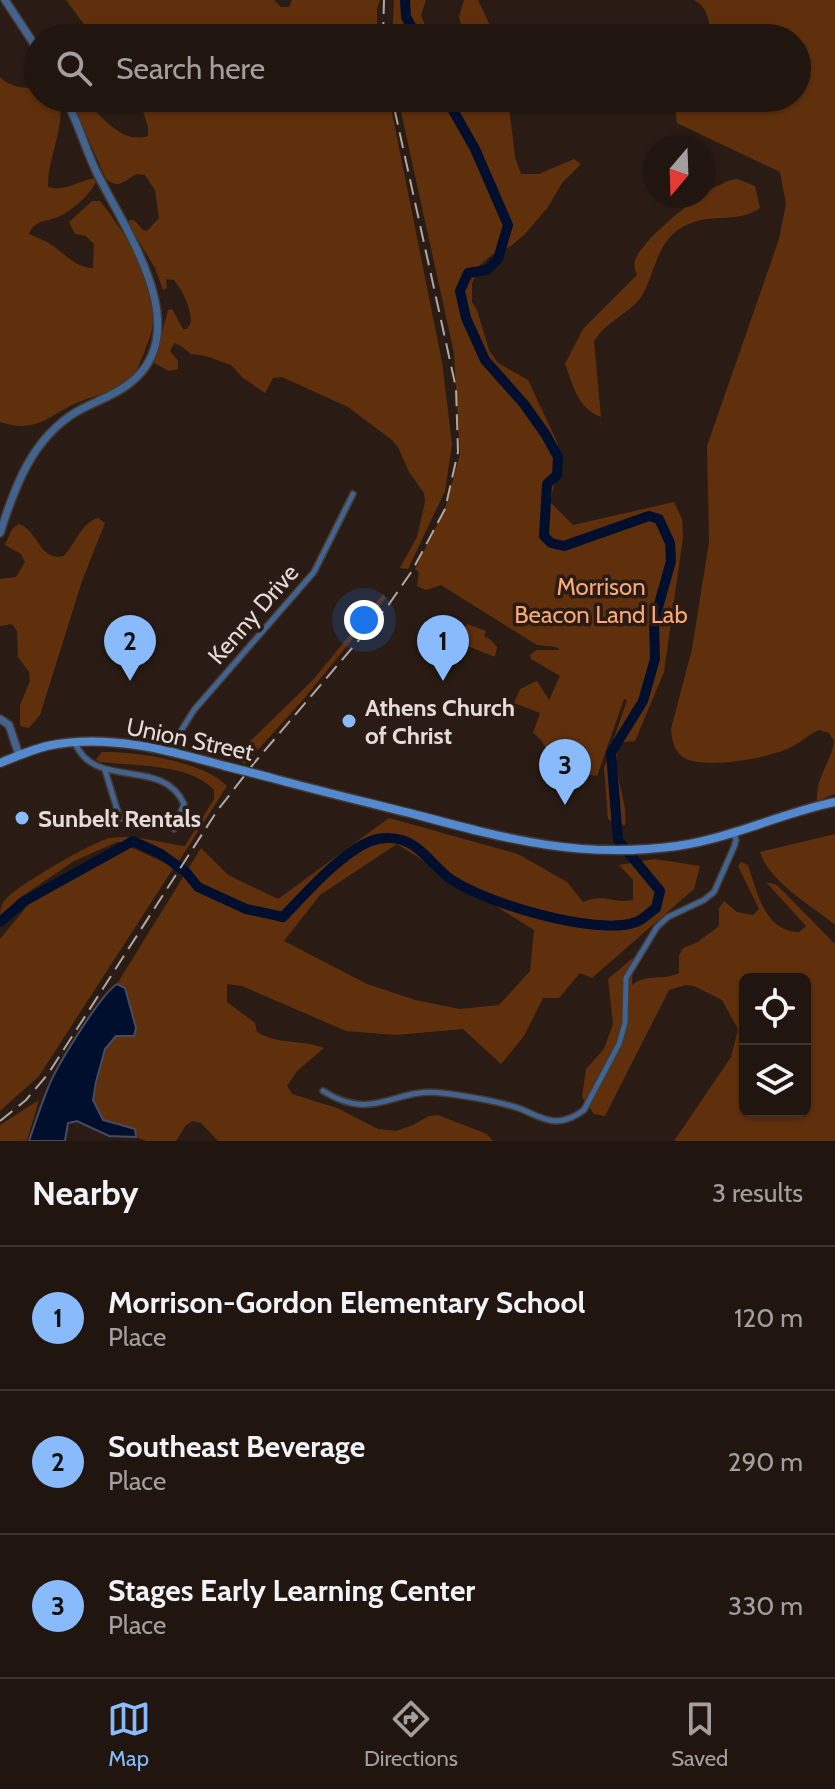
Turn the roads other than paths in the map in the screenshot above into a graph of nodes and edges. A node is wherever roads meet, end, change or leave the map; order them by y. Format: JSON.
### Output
{"nodes":[{"id":1,"x":5,"y":0,"type":"edge"},
{"id":2,"x":24,"y":29,"type":"edge"},
{"id":3,"x":71,"y":112,"type":"edge"},
{"id":4,"x":353,"y":494,"type":"dead end"},
{"id":5,"x":0,"y":533,"type":"edge"},
{"id":6,"x":0,"y":719,"type":"edge"},
{"id":7,"x":75,"y":743,"type":"junction"},
{"id":8,"x":173,"y":752,"type":"junction"},
{"id":9,"x":19,"y":755,"type":"junction"},
{"id":10,"x":0,"y":763,"type":"edge"},
{"id":11,"x":105,"y":770,"type":"junction"},
{"id":12,"x":835,"y":802,"type":"edge"},
{"id":13,"x":120,"y":819,"type":"dead end"},
{"id":14,"x":174,"y":829,"type":"dead end"},
{"id":15,"x":734,"y":833,"type":"junction"},
{"id":16,"x":323,"y":1091,"type":"dead end"}],
"edges":[{"from":1,"to":2,"type":"street"},
{"from":3,"to":5,"type":"street"},
{"from":4,"to":8,"type":"street","name":"Kenny Drive"},
{"from":6,"to":9,"type":"street"},
{"from":7,"to":8,"type":"main road","name":"Union Street"},
{"from":7,"to":9,"type":"main road","name":"Union Street"},
{"from":7,"to":11,"type":"street"},
{"from":8,"to":15,"type":"main road","name":"Union Street","bridge":true},
{"from":9,"to":10,"type":"main road","name":"Union Street"},
{"from":11,"to":13,"type":"street"},
{"from":11,"to":14,"type":"street"},
{"from":12,"to":15,"type":"main road","name":"Union Street"},
{"from":15,"to":16,"type":"street"}]}
